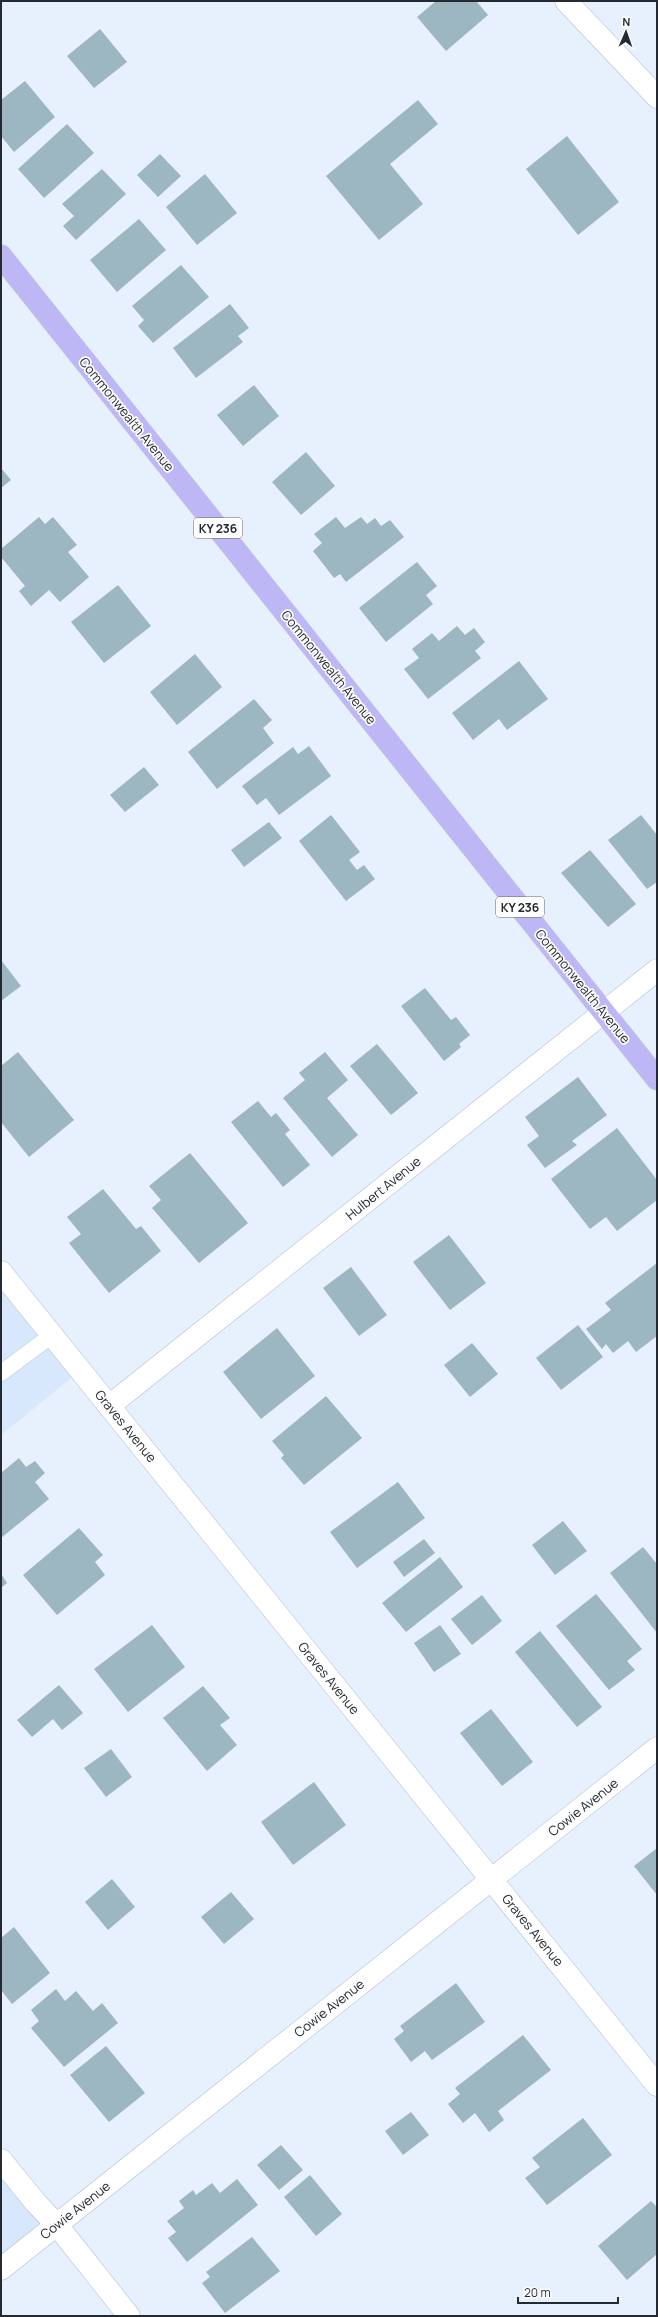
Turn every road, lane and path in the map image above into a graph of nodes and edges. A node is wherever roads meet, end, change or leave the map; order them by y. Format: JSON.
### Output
{"nodes":[{"id":1,"x":566,"y":1,"type":"edge"},
{"id":2,"x":657,"y":97,"type":"edge"},
{"id":3,"x":1,"y":256,"type":"edge"},
{"id":4,"x":657,"y":970,"type":"edge"},
{"id":5,"x":604,"y":1012,"type":"junction"},
{"id":6,"x":657,"y":1079,"type":"edge"},
{"id":7,"x":1,"y":1272,"type":"edge"},
{"id":8,"x":52,"y":1334,"type":"junction"},
{"id":9,"x":1,"y":1372,"type":"edge"},
{"id":10,"x":109,"y":1406,"type":"junction"},
{"id":11,"x":657,"y":1748,"type":"edge"},
{"id":12,"x":492,"y":1879,"type":"junction"},
{"id":13,"x":657,"y":2085,"type":"edge"},
{"id":14,"x":1,"y":2160,"type":"edge"},
{"id":15,"x":56,"y":2224,"type":"junction"},
{"id":16,"x":1,"y":2269,"type":"edge"},
{"id":17,"x":129,"y":2316,"type":"edge"}],
"edges":[{"from":1,"to":2,"type":"street"},
{"from":3,"to":5,"type":"main road","name":"Commonwealth Avenue","number":"KY 236"},
{"from":4,"to":5,"type":"street","name":"Hulbert Avenue"},
{"from":5,"to":6,"type":"main road","name":"Commonwealth Avenue","number":"KY 236"},
{"from":5,"to":10,"type":"street","name":"Hulbert Avenue"},
{"from":7,"to":8,"type":"street","name":"Graves Avenue"},
{"from":8,"to":9,"type":"lane"},
{"from":8,"to":10,"type":"street","name":"Graves Avenue"},
{"from":10,"to":12,"type":"street","name":"Graves Avenue"},
{"from":11,"to":12,"type":"street","name":"Cowie Avenue"},
{"from":12,"to":13,"type":"street","name":"Graves Avenue"},
{"from":12,"to":15,"type":"street","name":"Cowie Avenue"},
{"from":14,"to":15,"type":"street"},
{"from":15,"to":16,"type":"street","name":"Cowie Avenue"},
{"from":15,"to":17,"type":"street"}]}
